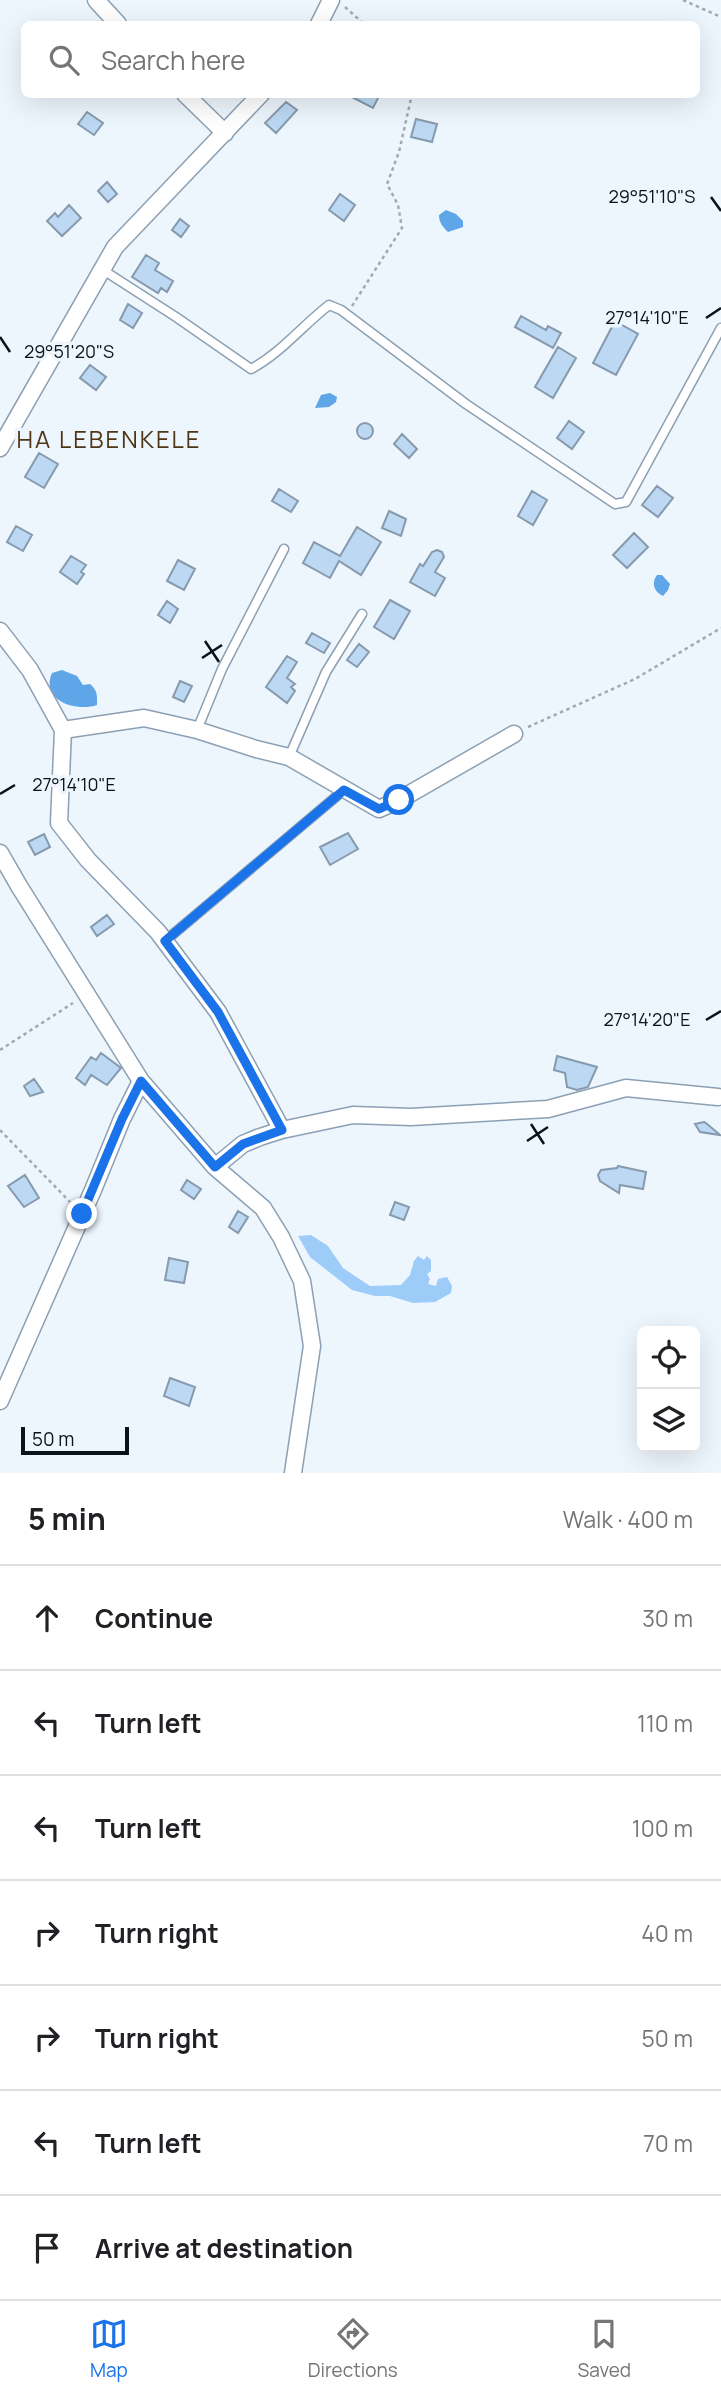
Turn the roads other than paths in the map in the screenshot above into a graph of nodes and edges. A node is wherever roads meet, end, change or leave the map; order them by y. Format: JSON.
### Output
{"nodes":[{"id":1,"x":96,"y":0,"type":"edge"},
{"id":2,"x":337,"y":3,"type":"edge"},
{"id":3,"x":115,"y":21,"type":"edge"},
{"id":4,"x":322,"y":21,"type":"edge"},
{"id":5,"x":189,"y":98,"type":"edge"},
{"id":6,"x":257,"y":98,"type":"edge"},
{"id":7,"x":225,"y":133,"type":"junction"},
{"id":8,"x":103,"y":270,"type":"junction"},
{"id":9,"x":721,"y":328,"type":"edge"},
{"id":10,"x":0,"y":448,"type":"edge"},
{"id":11,"x":284,"y":549,"type":"dead end"},
{"id":12,"x":362,"y":614,"type":"dead end"},
{"id":13,"x":0,"y":631,"type":"edge"},
{"id":14,"x":64,"y":730,"type":"junction"},
{"id":15,"x":197,"y":730,"type":"junction"},
{"id":16,"x":514,"y":734,"type":"road end"},
{"id":17,"x":289,"y":757,"type":"junction"},
{"id":18,"x":344,"y":790,"type":"junction"},
{"id":19,"x":1,"y":860,"type":"edge"},
{"id":20,"x":165,"y":941,"type":"junction"},
{"id":21,"x":141,"y":1081,"type":"junction"},
{"id":22,"x":718,"y":1097,"type":"dead end"},
{"id":23,"x":282,"y":1130,"type":"junction"},
{"id":24,"x":215,"y":1167,"type":"junction"},
{"id":25,"x":0,"y":1401,"type":"edge"},
{"id":26,"x":293,"y":1473,"type":"edge"}],
"edges":[{"from":1,"to":3,"type":"street"},
{"from":2,"to":4,"type":"street"},
{"from":5,"to":7,"type":"street"},
{"from":6,"to":7,"type":"street"},
{"from":7,"to":8,"type":"street"},
{"from":8,"to":9,"type":"lane"},
{"from":8,"to":10,"type":"street"},
{"from":11,"to":15,"type":"lane"},
{"from":12,"to":17,"type":"lane"},
{"from":13,"to":14,"type":"street"},
{"from":14,"to":15,"type":"street"},
{"from":14,"to":20,"type":"street"},
{"from":15,"to":17,"type":"street"},
{"from":16,"to":18,"type":"street"},
{"from":17,"to":18,"type":"street"},
{"from":18,"to":20,"type":"lane"},
{"from":19,"to":21,"type":"street"},
{"from":20,"to":23,"type":"street"},
{"from":21,"to":24,"type":"street"},
{"from":21,"to":25,"type":"street"},
{"from":22,"to":23,"type":"street"},
{"from":23,"to":24,"type":"street"},
{"from":24,"to":26,"type":"street"}]}
